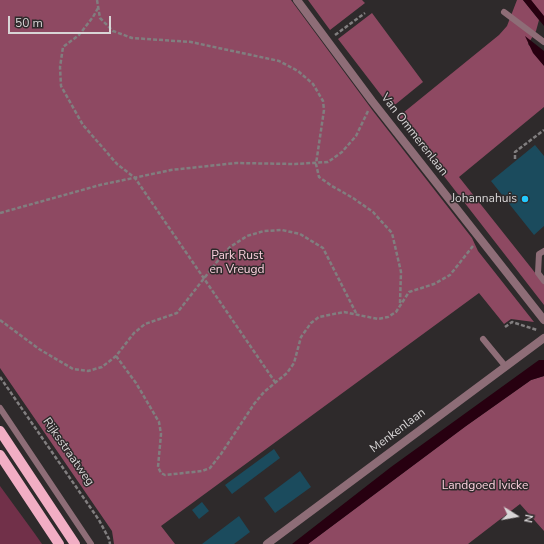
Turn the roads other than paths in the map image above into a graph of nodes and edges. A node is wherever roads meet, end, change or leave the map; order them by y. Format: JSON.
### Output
{"nodes":[{"id":1,"x":297,"y":0,"type":"edge"},
{"id":2,"x":504,"y":12,"type":"dead end"},
{"id":3,"x":544,"y":42,"type":"edge"},
{"id":4,"x":544,"y":251,"type":"edge"},
{"id":5,"x":544,"y":280,"type":"edge"},
{"id":6,"x":544,"y":320,"type":"edge"},
{"id":7,"x":542,"y":334,"type":"edge"},
{"id":8,"x":483,"y":340,"type":"dead end"},
{"id":9,"x":506,"y":367,"type":"junction"},
{"id":10,"x":0,"y":408,"type":"edge"},
{"id":11,"x":0,"y":431,"type":"edge"},
{"id":12,"x":0,"y":455,"type":"edge"},
{"id":13,"x":59,"y":544,"type":"edge"},
{"id":14,"x":75,"y":544,"type":"edge"},
{"id":15,"x":91,"y":544,"type":"edge"},
{"id":16,"x":267,"y":544,"type":"edge"}],
"edges":[{"from":1,"to":6,"type":"street","name":"Van Ommerenlaan"},
{"from":2,"to":3,"type":"lane"},
{"from":4,"to":5,"type":"lane"},
{"from":7,"to":9,"type":"street","name":"Menkenlaan"},
{"from":8,"to":9,"type":"lane"},
{"from":9,"to":16,"type":"street","name":"Menkenlaan"},
{"from":10,"to":15,"type":"lane"},
{"from":11,"to":14,"type":"main road"},
{"from":12,"to":13,"type":"main road"}]}
